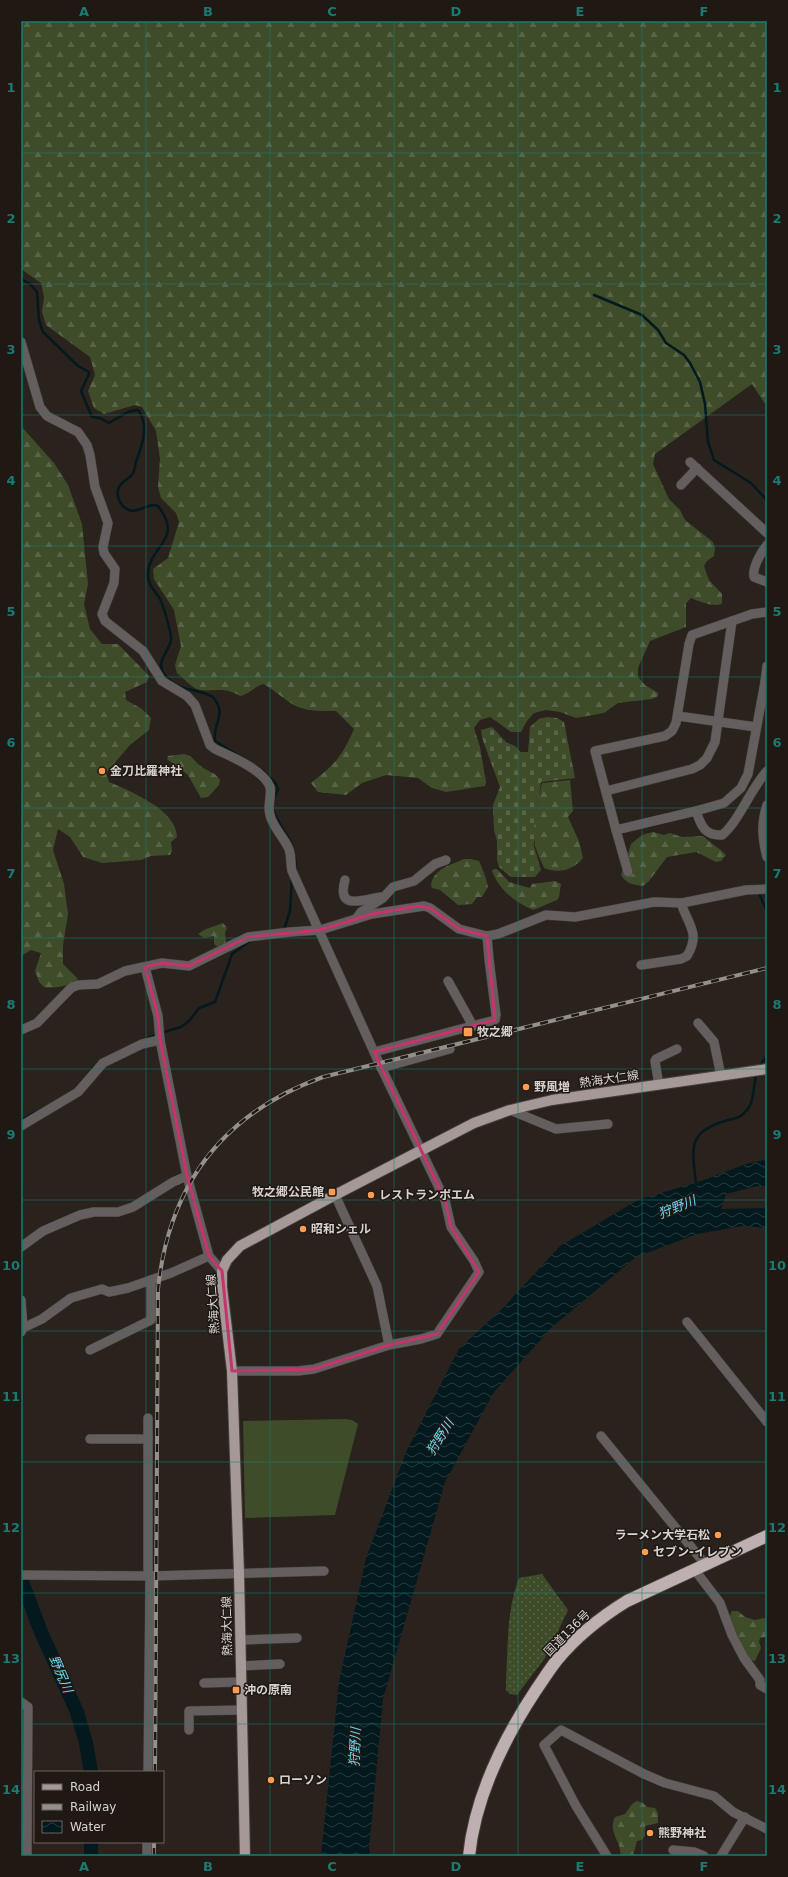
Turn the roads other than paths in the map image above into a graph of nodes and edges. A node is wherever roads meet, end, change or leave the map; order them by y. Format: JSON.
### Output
{"nodes":[{"id":1,"x":21,"y":342,"type":"edge"},
{"id":2,"x":681,"y":484,"type":"dead end"},
{"id":3,"x":767,"y":533,"type":"edge"},
{"id":4,"x":767,"y":545,"type":"edge"},
{"id":5,"x":767,"y":582,"type":"edge"},
{"id":6,"x":767,"y":612,"type":"edge"},
{"id":7,"x":732,"y":621,"type":"junction"},
{"id":8,"x":767,"y":666,"type":"edge"},
{"id":9,"x":766,"y":682,"type":"edge"},
{"id":10,"x":678,"y":716,"type":"junction"},
{"id":11,"x":718,"y":722,"type":"junction"},
{"id":12,"x":756,"y":727,"type":"junction"},
{"id":13,"x":767,"y":770,"type":"edge"},
{"id":14,"x":606,"y":791,"type":"junction"},
{"id":15,"x":767,"y":805,"type":"edge"},
{"id":16,"x":696,"y":811,"type":"junction"},
{"id":17,"x":616,"y":830,"type":"junction"},
{"id":18,"x":767,"y":857,"type":"edge"},
{"id":19,"x":446,"y":860,"type":"dead end"},
{"id":20,"x":628,"y":872,"type":"dead end"},
{"id":21,"x":345,"y":880,"type":"dead end"},
{"id":22,"x":767,"y":889,"type":"edge"},
{"id":23,"x":384,"y":896,"type":"junction"},
{"id":24,"x":681,"y":903,"type":"junction"},
{"id":25,"x":356,"y":920,"type":"junction"},
{"id":26,"x":320,"y":930,"type":"junction"},
{"id":27,"x":487,"y":936,"type":"junction"},
{"id":28,"x":641,"y":965,"type":"dead end"},
{"id":29,"x":145,"y":967,"type":"junction"},
{"id":30,"x":448,"y":981,"type":"dead end"},
{"id":31,"x":698,"y":1023,"type":"dead end"},
{"id":32,"x":473,"y":1026,"type":"junction"},
{"id":33,"x":21,"y":1030,"type":"edge"},
{"id":34,"x":159,"y":1036,"type":"junction"},
{"id":35,"x":450,"y":1049,"type":"dead end"},
{"id":36,"x":678,"y":1049,"type":"dead end"},
{"id":37,"x":374,"y":1052,"type":"junction"},
{"id":38,"x":381,"y":1068,"type":"junction"},
{"id":39,"x":766,"y":1069,"type":"edge"},
{"id":40,"x":721,"y":1076,"type":"junction"},
{"id":41,"x":659,"y":1085,"type":"junction"},
{"id":42,"x":510,"y":1110,"type":"junction"},
{"id":43,"x":608,"y":1124,"type":"dead end"},
{"id":44,"x":21,"y":1126,"type":"edge"},
{"id":45,"x":422,"y":1150,"type":"junction"},
{"id":46,"x":187,"y":1176,"type":"junction"},
{"id":47,"x":335,"y":1195,"type":"junction"},
{"id":48,"x":21,"y":1247,"type":"edge"},
{"id":49,"x":209,"y":1256,"type":"junction"},
{"id":50,"x":222,"y":1271,"type":"junction"},
{"id":51,"x":151,"y":1280,"type":"junction"},
{"id":52,"x":21,"y":1300,"type":"edge"},
{"id":53,"x":687,"y":1322,"type":"dead end"},
{"id":54,"x":22,"y":1330,"type":"edge"},
{"id":55,"x":388,"y":1345,"type":"junction"},
{"id":56,"x":90,"y":1350,"type":"dead end"},
{"id":57,"x":232,"y":1371,"type":"junction"},
{"id":58,"x":148,"y":1418,"type":"dead end"},
{"id":59,"x":767,"y":1422,"type":"edge"},
{"id":60,"x":601,"y":1436,"type":"dead end"},
{"id":61,"x":90,"y":1439,"type":"dead end"},
{"id":62,"x":148,"y":1439,"type":"junction"},
{"id":63,"x":767,"y":1536,"type":"edge"},
{"id":64,"x":705,"y":1564,"type":"junction"},
{"id":65,"x":694,"y":1569,"type":"junction"},
{"id":66,"x":324,"y":1571,"type":"dead end"},
{"id":67,"x":239,"y":1573,"type":"junction"},
{"id":68,"x":22,"y":1575,"type":"edge"},
{"id":69,"x":150,"y":1576,"type":"junction"},
{"id":70,"x":297,"y":1638,"type":"dead end"},
{"id":71,"x":240,"y":1640,"type":"junction"},
{"id":72,"x":280,"y":1664,"type":"dead end"},
{"id":73,"x":241,"y":1666,"type":"junction"},
{"id":74,"x":763,"y":1681,"type":"edge"},
{"id":75,"x":241,"y":1682,"type":"junction"},
{"id":76,"x":204,"y":1683,"type":"dead end"},
{"id":77,"x":767,"y":1689,"type":"edge"},
{"id":78,"x":21,"y":1702,"type":"edge"},
{"id":79,"x":242,"y":1710,"type":"junction"},
{"id":80,"x":189,"y":1730,"type":"dead end"},
{"id":81,"x":148,"y":1771,"type":"edge"},
{"id":82,"x":31,"y":1794,"type":"edge"},
{"id":83,"x":745,"y":1818,"type":"junction"},
{"id":84,"x":767,"y":1829,"type":"edge"},
{"id":85,"x":147,"y":1843,"type":"edge"},
{"id":86,"x":673,"y":1850,"type":"dead end"},
{"id":87,"x":27,"y":1856,"type":"edge"},
{"id":88,"x":147,"y":1856,"type":"edge"},
{"id":89,"x":245,"y":1856,"type":"edge"},
{"id":90,"x":469,"y":1856,"type":"edge"},
{"id":91,"x":607,"y":1856,"type":"edge"},
{"id":92,"x":704,"y":1856,"type":"edge"},
{"id":93,"x":721,"y":1856,"type":"edge"}],
"edges":[{"from":1,"to":26,"type":"street"},
{"from":2,"to":3,"type":"street"},
{"from":4,"to":5,"type":"street"},
{"from":6,"to":7,"type":"street"},
{"from":7,"to":10,"type":"street"},
{"from":7,"to":11,"type":"street"},
{"from":8,"to":9,"type":"street"},
{"from":9,"to":12,"type":"street"},
{"from":10,"to":11,"type":"street"},
{"from":10,"to":14,"type":"street"},
{"from":11,"to":12,"type":"street"},
{"from":11,"to":14,"type":"street"},
{"from":12,"to":16,"type":"street"},
{"from":13,"to":16,"type":"street"},
{"from":14,"to":17,"type":"street"},
{"from":15,"to":18,"type":"street"},
{"from":16,"to":17,"type":"street"},
{"from":17,"to":20,"type":"street"},
{"from":19,"to":23,"type":"street"},
{"from":21,"to":23,"type":"street"},
{"from":22,"to":24,"type":"street"},
{"from":23,"to":25,"type":"street"},
{"from":24,"to":27,"type":"street"},
{"from":24,"to":28,"type":"street"},
{"from":25,"to":26,"type":"street"},
{"from":25,"to":27,"type":"street"},
{"from":26,"to":29,"type":"street"},
{"from":26,"to":37,"type":"street"},
{"from":27,"to":32,"type":"street"},
{"from":29,"to":33,"type":"street"},
{"from":29,"to":34,"type":"street"},
{"from":30,"to":32,"type":"street"},
{"from":31,"to":40,"type":"street"},
{"from":32,"to":37,"type":"street"},
{"from":34,"to":44,"type":"street"},
{"from":34,"to":46,"type":"street"},
{"from":35,"to":38,"type":"street"},
{"from":36,"to":41,"type":"street"},
{"from":37,"to":38,"type":"street"},
{"from":38,"to":45,"type":"street"},
{"from":39,"to":40,"type":"main road","name":"熱海大仁線"},
{"from":40,"to":41,"type":"main road","name":"熱海大仁線"},
{"from":41,"to":42,"type":"main road","name":"熱海大仁線"},
{"from":42,"to":43,"type":"street"},
{"from":42,"to":45,"type":"main road","name":"熱海大仁線"},
{"from":45,"to":47,"type":"main road","name":"熱海大仁線"},
{"from":45,"to":55,"type":"street"},
{"from":46,"to":48,"type":"street"},
{"from":46,"to":49,"type":"street"},
{"from":47,"to":50,"type":"main road","name":"熱海大仁線"},
{"from":47,"to":55,"type":"street"},
{"from":49,"to":50,"type":"street"},
{"from":49,"to":51,"type":"street"},
{"from":50,"to":57,"type":"main road","name":"熱海大仁線"},
{"from":51,"to":54,"type":"street"},
{"from":51,"to":56,"type":"street"},
{"from":52,"to":54,"type":"street"},
{"from":53,"to":59,"type":"street"},
{"from":55,"to":57,"type":"street"},
{"from":57,"to":67,"type":"main road","name":"熱海大仁線"},
{"from":58,"to":62,"type":"street"},
{"from":60,"to":64,"type":"street"},
{"from":61,"to":62,"type":"street"},
{"from":62,"to":69,"type":"street"},
{"from":63,"to":64,"type":"highway","name":"国道136号"},
{"from":64,"to":65,"type":"highway","name":"国道136号"},
{"from":65,"to":74,"type":"street"},
{"from":65,"to":90,"type":"highway","name":"国道136号"},
{"from":66,"to":67,"type":"street"},
{"from":67,"to":69,"type":"street"},
{"from":67,"to":71,"type":"main road","name":"熱海大仁線"},
{"from":68,"to":69,"type":"street"},
{"from":69,"to":81,"type":"street"},
{"from":70,"to":71,"type":"street"},
{"from":71,"to":73,"type":"main road","name":"熱海大仁線"},
{"from":72,"to":73,"type":"street"},
{"from":73,"to":75,"type":"main road","name":"熱海大仁線"},
{"from":74,"to":77,"type":"street"},
{"from":75,"to":76,"type":"street"},
{"from":75,"to":79,"type":"main road","name":"熱海大仁線"},
{"from":78,"to":82,"type":"street"},
{"from":79,"to":80,"type":"street"},
{"from":79,"to":89,"type":"main road","name":"熱海大仁線"},
{"from":82,"to":87,"type":"street"},
{"from":83,"to":84,"type":"street"},
{"from":83,"to":91,"type":"street"},
{"from":83,"to":93,"type":"street"},
{"from":85,"to":88,"type":"street"},
{"from":86,"to":92,"type":"street"}]}
